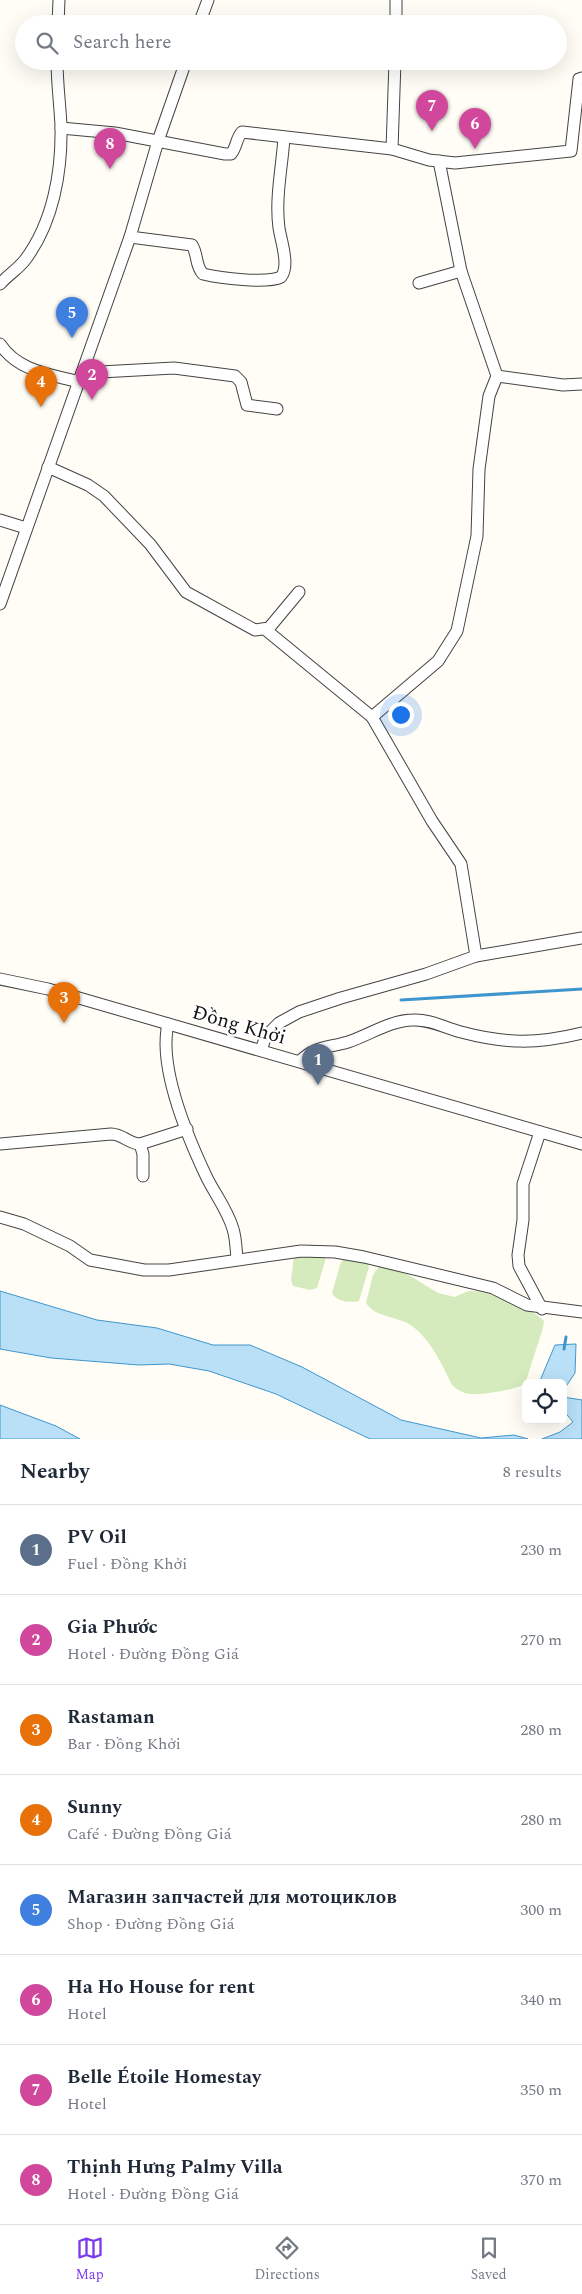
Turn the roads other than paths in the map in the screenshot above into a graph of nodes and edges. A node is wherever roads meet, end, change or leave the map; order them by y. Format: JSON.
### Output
{"nodes":[{"id":1,"x":59,"y":0,"type":"edge"},
{"id":2,"x":208,"y":0,"type":"edge"},
{"id":3,"x":396,"y":0,"type":"edge"},
{"id":4,"x":58,"y":15,"type":"edge"},
{"id":5,"x":202,"y":15,"type":"edge"},
{"id":6,"x":396,"y":15,"type":"edge"},
{"id":7,"x":58,"y":70,"type":"edge"},
{"id":8,"x":183,"y":70,"type":"edge"},
{"id":9,"x":396,"y":70,"type":"edge"},
{"id":10,"x":582,"y":78,"type":"edge"},
{"id":11,"x":61,"y":128,"type":"junction"},
{"id":12,"x":284,"y":138,"type":"junction"},
{"id":13,"x":158,"y":141,"type":"junction"},
{"id":14,"x":392,"y":149,"type":"junction"},
{"id":15,"x":439,"y":161,"type":"junction"},
{"id":16,"x":130,"y":237,"type":"junction"},
{"id":17,"x":461,"y":271,"type":"junction"},
{"id":18,"x":419,"y":283,"type":"dead end"},
{"id":19,"x":0,"y":284,"type":"edge"},
{"id":20,"x":0,"y":344,"type":"edge"},
{"id":21,"x":497,"y":376,"type":"junction"},
{"id":22,"x":80,"y":377,"type":"junction"},
{"id":23,"x":582,"y":384,"type":"edge"},
{"id":24,"x":276,"y":409,"type":"dead end"},
{"id":25,"x":48,"y":467,"type":"junction"},
{"id":26,"x":0,"y":520,"type":"edge"},
{"id":27,"x":26,"y":528,"type":"junction"},
{"id":28,"x":299,"y":592,"type":"dead end"},
{"id":29,"x":0,"y":604,"type":"edge"},
{"id":30,"x":266,"y":630,"type":"junction"},
{"id":31,"x":372,"y":717,"type":"junction"},
{"id":32,"x":582,"y":938,"type":"edge"},
{"id":33,"x":476,"y":956,"type":"junction"},
{"id":34,"x":0,"y":979,"type":"edge"},
{"id":35,"x":168,"y":1024,"type":"junction"},
{"id":36,"x":582,"y":1032,"type":"edge"},
{"id":37,"x":261,"y":1050,"type":"junction"},
{"id":38,"x":300,"y":1061,"type":"junction"},
{"id":39,"x":187,"y":1129,"type":"junction"},
{"id":40,"x":540,"y":1132,"type":"junction"},
{"id":41,"x":0,"y":1144,"type":"edge"},
{"id":42,"x":140,"y":1144,"type":"junction"},
{"id":43,"x":582,"y":1144,"type":"edge"},
{"id":44,"x":143,"y":1176,"type":"dead end"},
{"id":45,"x":0,"y":1217,"type":"edge"},
{"id":46,"x":237,"y":1259,"type":"junction"},
{"id":47,"x":542,"y":1309,"type":"junction"},
{"id":48,"x":582,"y":1312,"type":"edge"}],
"edges":[{"from":1,"to":4,"type":"street"},
{"from":2,"to":5,"type":"street"},
{"from":3,"to":6,"type":"street"},
{"from":7,"to":11,"type":"street"},
{"from":8,"to":13,"type":"street"},
{"from":9,"to":14,"type":"street"},
{"from":10,"to":15,"type":"street"},
{"from":11,"to":13,"type":"street"},
{"from":11,"to":19,"type":"street"},
{"from":12,"to":13,"type":"street"},
{"from":12,"to":14,"type":"street"},
{"from":12,"to":16,"type":"street"},
{"from":13,"to":16,"type":"street"},
{"from":14,"to":15,"type":"street"},
{"from":15,"to":17,"type":"street"},
{"from":16,"to":22,"type":"street"},
{"from":17,"to":18,"type":"street"},
{"from":17,"to":21,"type":"street"},
{"from":20,"to":22,"type":"street"},
{"from":21,"to":23,"type":"street"},
{"from":21,"to":31,"type":"street"},
{"from":22,"to":24,"type":"street"},
{"from":22,"to":25,"type":"street"},
{"from":25,"to":27,"type":"street"},
{"from":25,"to":30,"type":"street"},
{"from":26,"to":27,"type":"street"},
{"from":27,"to":29,"type":"street"},
{"from":28,"to":30,"type":"street"},
{"from":30,"to":31,"type":"street"},
{"from":31,"to":33,"type":"street"},
{"from":32,"to":33,"type":"street"},
{"from":33,"to":37,"type":"street"},
{"from":34,"to":35,"type":"street","name":"Đồng Khởi"},
{"from":35,"to":37,"type":"street","name":"Đồng Khởi"},
{"from":35,"to":39,"type":"street"},
{"from":36,"to":38,"type":"street"},
{"from":37,"to":38,"type":"street","name":"Đồng Khởi"},
{"from":38,"to":40,"type":"street","name":"Đồng Khởi"},
{"from":39,"to":42,"type":"street"},
{"from":39,"to":46,"type":"street"},
{"from":40,"to":43,"type":"street","name":"Đồng Khởi"},
{"from":40,"to":47,"type":"street"},
{"from":41,"to":42,"type":"street"},
{"from":42,"to":44,"type":"street"},
{"from":45,"to":46,"type":"street"},
{"from":46,"to":47,"type":"street"},
{"from":47,"to":48,"type":"street"}]}
